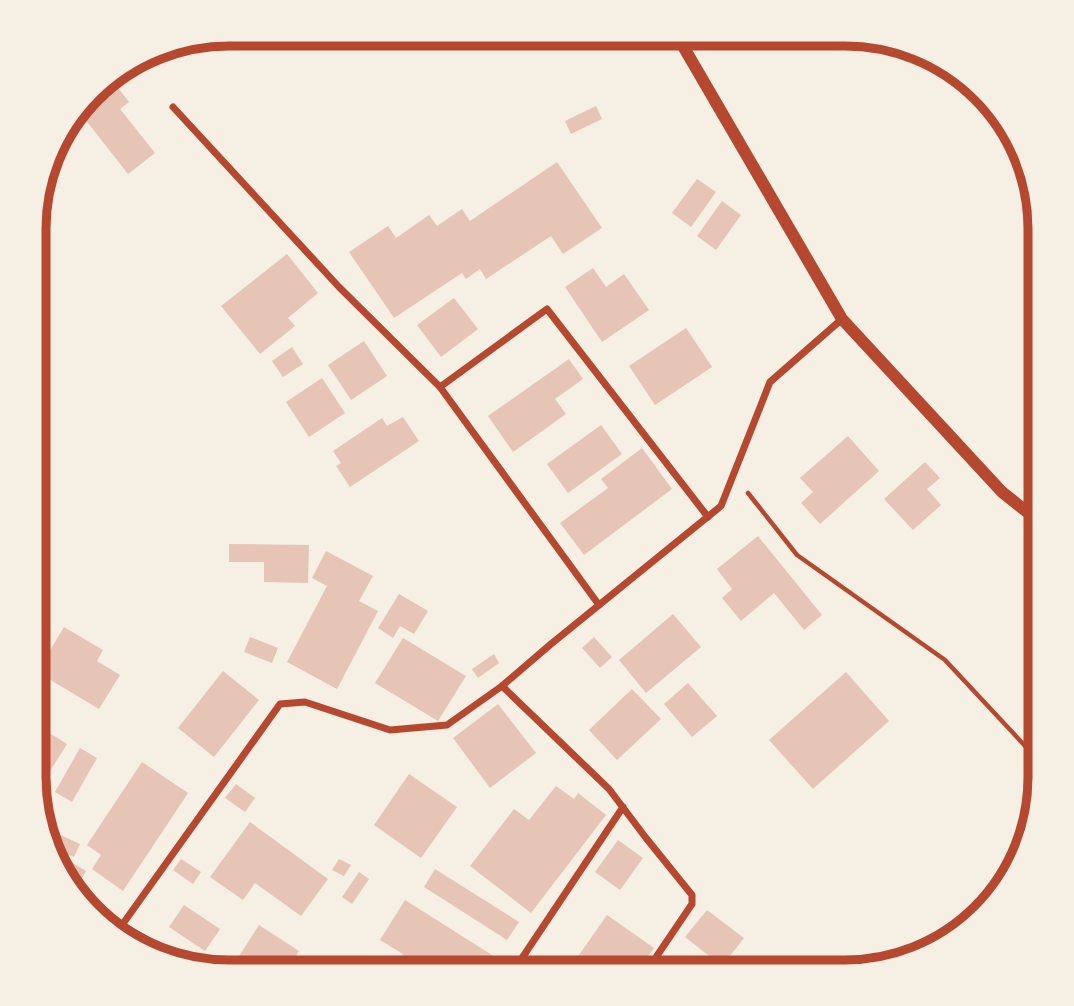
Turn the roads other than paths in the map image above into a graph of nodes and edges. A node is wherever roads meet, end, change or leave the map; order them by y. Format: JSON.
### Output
{"nodes":[{"id":1,"x":683,"y":46,"type":"edge"},
{"id":2,"x":173,"y":107,"type":"dead end"},
{"id":3,"x":842,"y":319,"type":"junction"},
{"id":4,"x":440,"y":387,"type":"junction"},
{"id":5,"x":1028,"y":513,"type":"edge"},
{"id":6,"x":708,"y":517,"type":"junction"},
{"id":7,"x":599,"y":605,"type":"junction"},
{"id":8,"x":502,"y":686,"type":"junction"},
{"id":9,"x":623,"y":807,"type":"junction"},
{"id":10,"x":115,"y":921,"type":"edge"},
{"id":11,"x":122,"y":925,"type":"junction"},
{"id":12,"x":163,"y":948,"type":"edge"},
{"id":13,"x":521,"y":960,"type":"edge"},
{"id":14,"x":654,"y":960,"type":"edge"}],
"edges":[{"from":1,"to":3,"type":"street"},
{"from":2,"to":4,"type":"street"},
{"from":3,"to":5,"type":"street"},
{"from":3,"to":6,"type":"street"},
{"from":4,"to":6,"type":"street"},
{"from":4,"to":7,"type":"street"},
{"from":6,"to":7,"type":"street"},
{"from":7,"to":8,"type":"street"},
{"from":8,"to":9,"type":"street"},
{"from":8,"to":11,"type":"street"},
{"from":9,"to":13,"type":"street"},
{"from":9,"to":14,"type":"street"},
{"from":10,"to":11,"type":"street"},
{"from":11,"to":12,"type":"street"}]}
